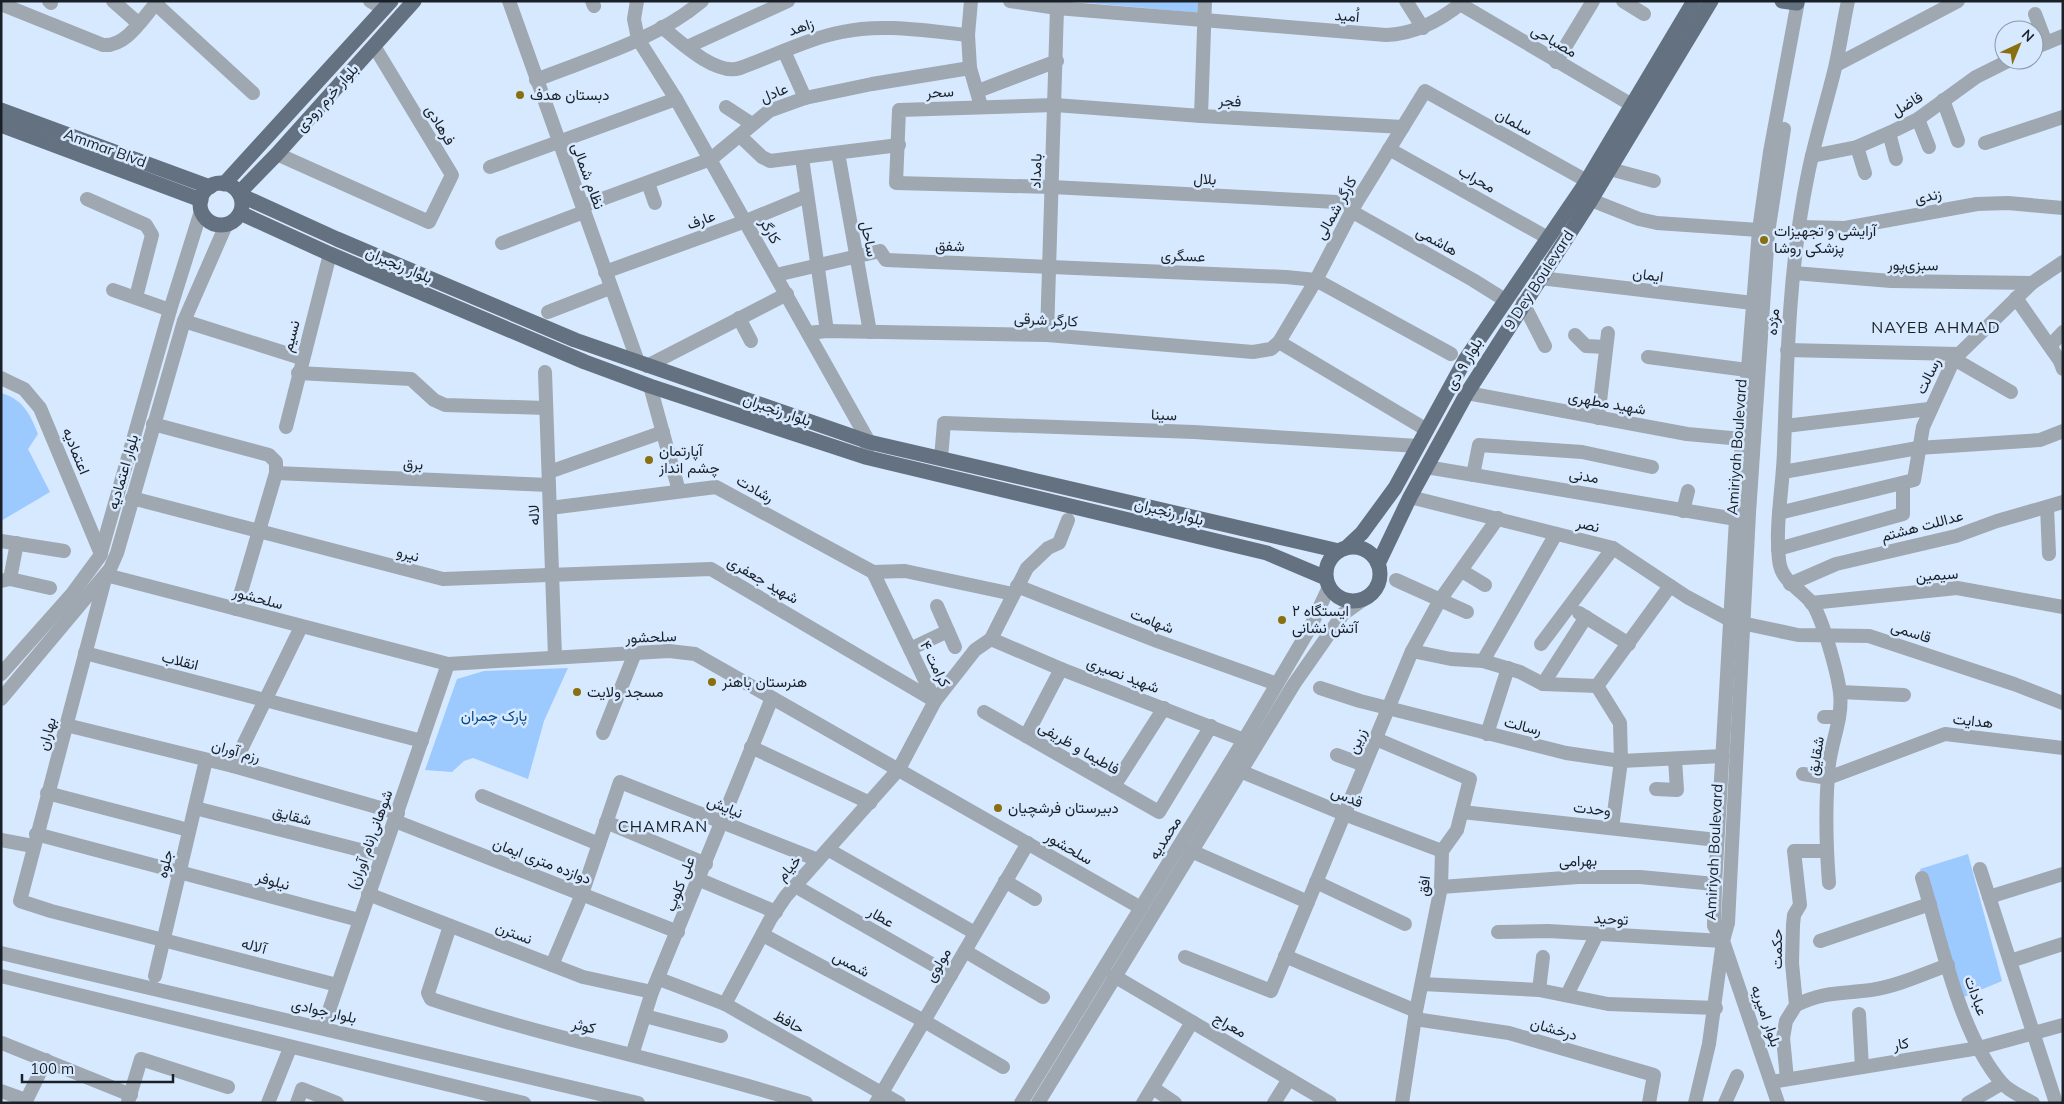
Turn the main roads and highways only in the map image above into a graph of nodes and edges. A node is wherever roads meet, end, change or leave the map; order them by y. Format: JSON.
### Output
{"nodes":[{"id":1,"x":414,"y":1,"type":"edge"},
{"id":2,"x":1694,"y":1,"type":"edge"},
{"id":3,"x":1711,"y":1,"type":"edge"},
{"id":4,"x":388,"y":5,"type":"edge"},
{"id":5,"x":1,"y":110,"type":"edge"},
{"id":6,"x":1,"y":125,"type":"edge"},
{"id":7,"x":217,"y":185,"type":"junction"},
{"id":8,"x":239,"y":194,"type":"junction"},
{"id":9,"x":201,"y":205,"type":"junction"},
{"id":10,"x":240,"y":214,"type":"junction"},
{"id":11,"x":1342,"y":550,"type":"junction"},
{"id":12,"x":1378,"y":564,"type":"junction"},
{"id":13,"x":1327,"y":583,"type":"junction"}],
"edges":[{"from":1,"to":8,"type":"main road","name":"بلوار خرم رودی"},
{"from":2,"to":11,"type":"main road","name":"بلوار ۹ دی"},
{"from":3,"to":12,"type":"main road","name":"9 Dey Boulevard"},
{"from":4,"to":7,"type":"main road","name":"بلوار خرم رودی"},
{"from":5,"to":7,"type":"main road","name":"Ammar Blvd"},
{"from":6,"to":9,"type":"main road","name":"Ammar Blvd"},
{"from":7,"to":8,"type":"main road"},
{"from":7,"to":9,"type":"main road"},
{"from":8,"to":10,"type":"main road"},
{"from":8,"to":11,"type":"main road","name":"بلوار رنجبران"},
{"from":9,"to":10,"type":"main road"},
{"from":10,"to":13,"type":"main road","name":"بلوار رنجبران"},
{"from":11,"to":12,"type":"main road"},
{"from":11,"to":13,"type":"main road"},
{"from":12,"to":13,"type":"main road"}]}
